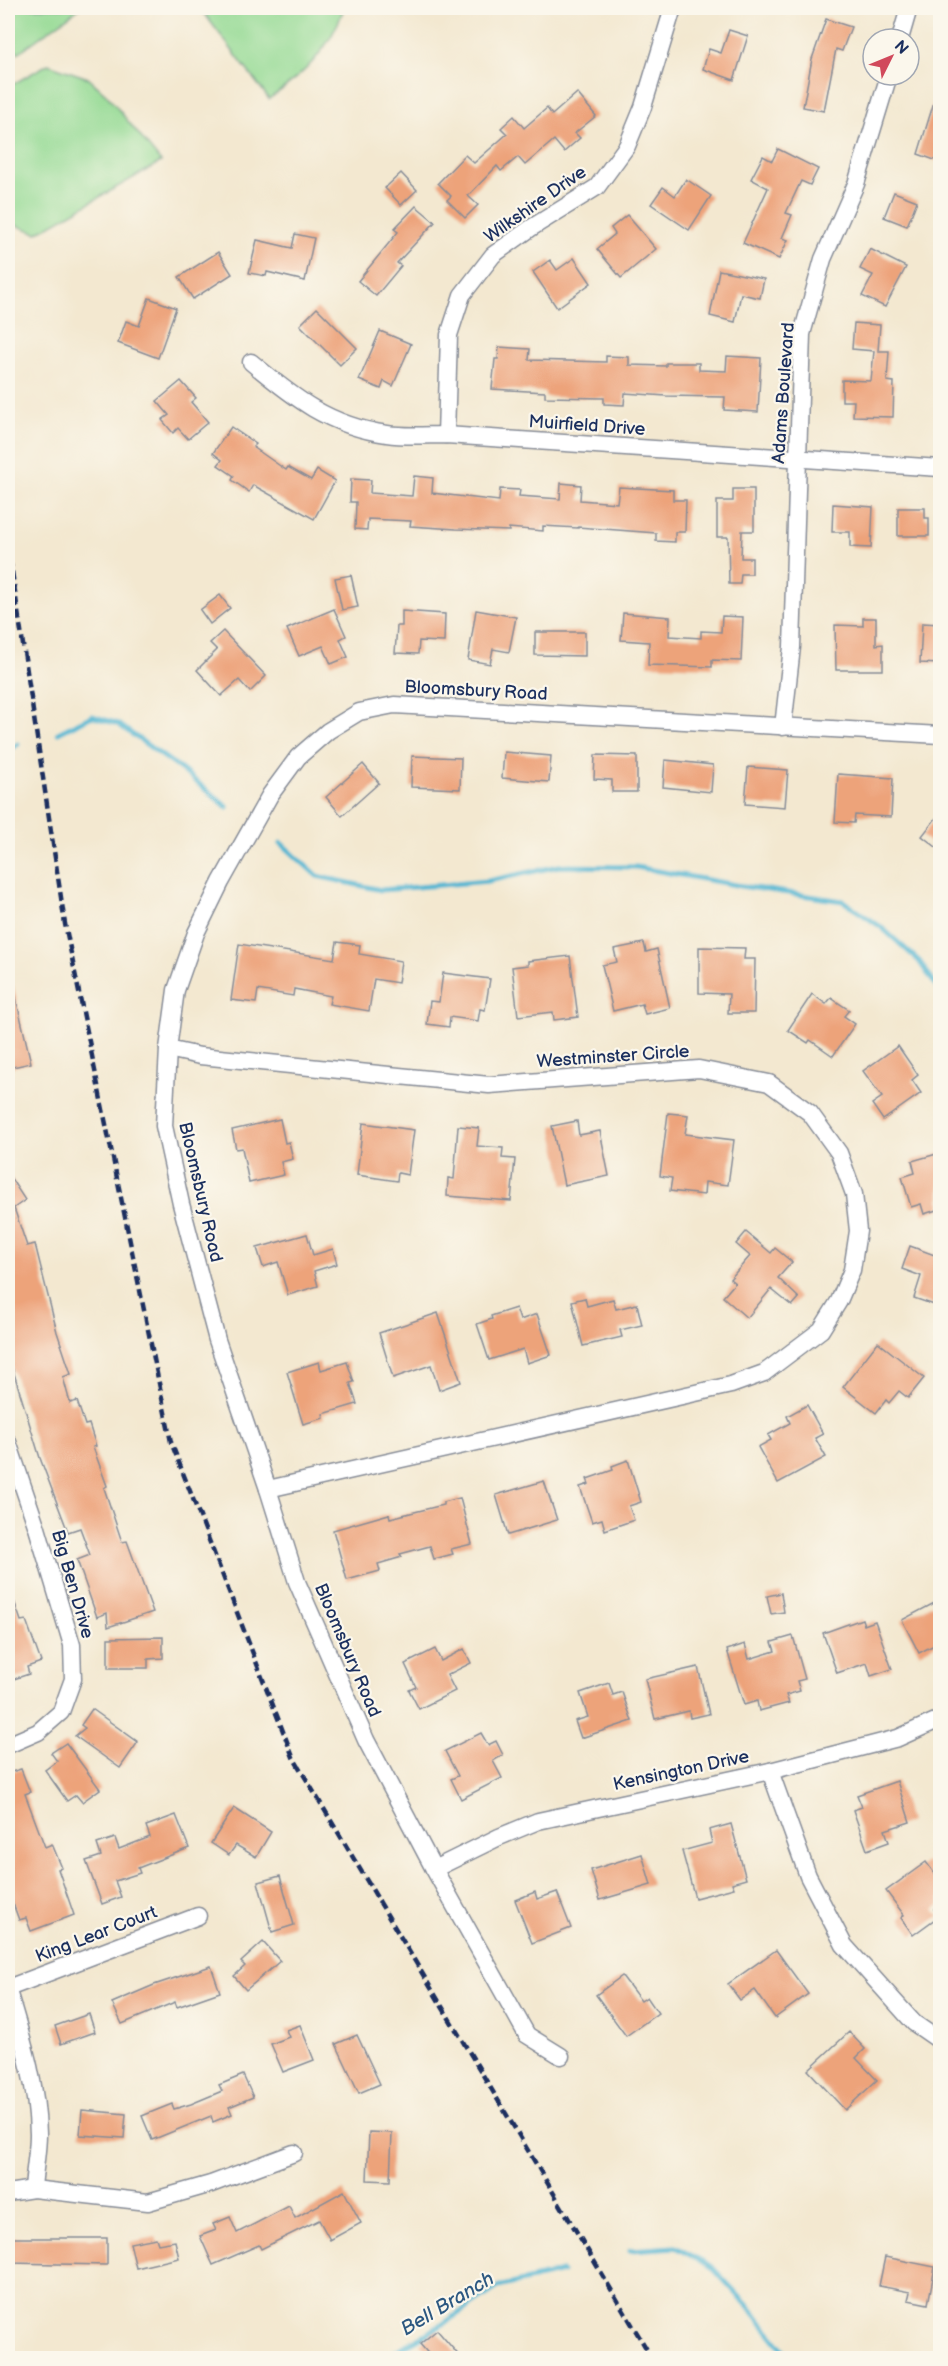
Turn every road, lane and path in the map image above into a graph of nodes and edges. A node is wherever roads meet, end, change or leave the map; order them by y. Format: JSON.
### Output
{"nodes":[{"id":1,"x":673,"y":8,"type":"edge"},
{"id":2,"x":909,"y":8,"type":"edge"},
{"id":3,"x":903,"y":27,"type":"edge"},
{"id":4,"x":885,"y":87,"type":"edge"},
{"id":5,"x":251,"y":362,"type":"dead end"},
{"id":6,"x":446,"y":435,"type":"junction"},
{"id":7,"x":797,"y":457,"type":"junction"},
{"id":8,"x":940,"y":468,"type":"edge"},
{"id":9,"x":783,"y":727,"type":"junction"},
{"id":10,"x":940,"y":735,"type":"edge"},
{"id":11,"x":168,"y":1049,"type":"junction"},
{"id":12,"x":8,"y":1442,"type":"edge"},
{"id":13,"x":268,"y":1489,"type":"junction"},
{"id":14,"x":940,"y":1719,"type":"edge"},
{"id":15,"x":8,"y":1746,"type":"edge"},
{"id":16,"x":770,"y":1771,"type":"junction"},
{"id":17,"x":434,"y":1869,"type":"junction"},
{"id":18,"x":198,"y":1916,"type":"dead end"},
{"id":19,"x":8,"y":1990,"type":"edge"},
{"id":20,"x":940,"y":2041,"type":"edge"},
{"id":21,"x":561,"y":2056,"type":"dead end"},
{"id":22,"x":294,"y":2153,"type":"dead end"},
{"id":23,"x":33,"y":2189,"type":"junction"},
{"id":24,"x":8,"y":2193,"type":"edge"}],
"edges":[{"from":1,"to":6,"type":"street","name":"Wilkshire Drive"},
{"from":2,"to":3,"type":"street"},
{"from":4,"to":7,"type":"street","name":"Adams Boulevard"},
{"from":5,"to":6,"type":"street","name":"Muirfield Drive"},
{"from":6,"to":7,"type":"street","name":"Muirfield Drive"},
{"from":7,"to":8,"type":"street","name":"Muirfield Drive"},
{"from":7,"to":9,"type":"street","name":"Adams Boulevard"},
{"from":9,"to":10,"type":"street","name":"Bloomsbury Road"},
{"from":9,"to":11,"type":"street","name":"Bloomsbury Road"},
{"from":11,"to":13,"type":"street","name":"Bloomsbury Road"},
{"from":11,"to":13,"type":"street","name":"Westminster Circle"},
{"from":12,"to":15,"type":"street","name":"Big Ben Drive"},
{"from":13,"to":17,"type":"street","name":"Bloomsbury Road"},
{"from":14,"to":16,"type":"street","name":"Kensington Drive"},
{"from":16,"to":17,"type":"street","name":"Kensington Drive"},
{"from":16,"to":20,"type":"street"},
{"from":17,"to":21,"type":"street","name":"Bloomsbury Road"},
{"from":18,"to":19,"type":"street","name":"King Lear Court"},
{"from":19,"to":23,"type":"street"},
{"from":22,"to":23,"type":"street"},
{"from":23,"to":24,"type":"street"}]}
